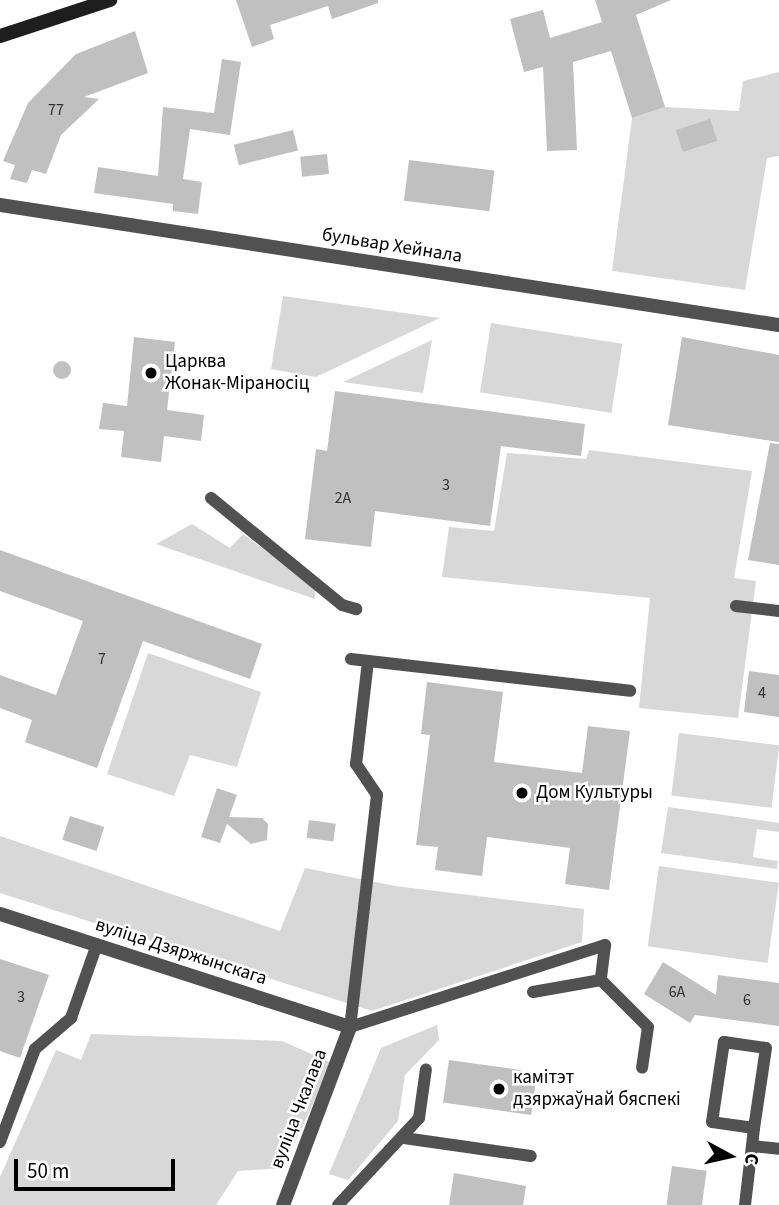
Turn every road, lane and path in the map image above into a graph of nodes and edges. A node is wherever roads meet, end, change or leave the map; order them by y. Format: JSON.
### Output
{"nodes":[{"id":1,"x":110,"y":0,"type":"edge"},
{"id":2,"x":0,"y":36,"type":"edge"},
{"id":3,"x":0,"y":205,"type":"edge"},
{"id":4,"x":779,"y":325,"type":"edge"},
{"id":5,"x":211,"y":498,"type":"dead end"},
{"id":6,"x":736,"y":606,"type":"dead end"},
{"id":7,"x":356,"y":609,"type":"dead end"},
{"id":8,"x":779,"y":611,"type":"edge"},
{"id":9,"x":352,"y":659,"type":"dead end"},
{"id":10,"x":368,"y":661,"type":"junction"},
{"id":11,"x":630,"y":691,"type":"dead end"},
{"id":12,"x":0,"y":914,"type":"edge"},
{"id":13,"x":97,"y":944,"type":"junction"},
{"id":14,"x":601,"y":980,"type":"junction"},
{"id":15,"x":533,"y":992,"type":"dead end"},
{"id":16,"x":350,"y":1027,"type":"junction"},
{"id":17,"x":642,"y":1068,"type":"dead end"},
{"id":18,"x":426,"y":1069,"type":"dead end"},
{"id":19,"x":754,"y":1128,"type":"junction"},
{"id":20,"x":404,"y":1138,"type":"junction"},
{"id":21,"x":0,"y":1142,"type":"edge"},
{"id":22,"x":752,"y":1146,"type":"junction"},
{"id":23,"x":779,"y":1149,"type":"edge"},
{"id":24,"x":531,"y":1156,"type":"dead end"},
{"id":25,"x":283,"y":1205,"type":"edge"},
{"id":26,"x":338,"y":1205,"type":"edge"},
{"id":27,"x":745,"y":1205,"type":"edge"}],
"edges":[{"from":1,"to":2,"type":"main road"},
{"from":3,"to":4,"type":"street","name":"бульвар Хейнала"},
{"from":5,"to":7,"type":"lane"},
{"from":6,"to":8,"type":"lane"},
{"from":9,"to":10,"type":"lane"},
{"from":10,"to":11,"type":"lane"},
{"from":10,"to":16,"type":"lane"},
{"from":12,"to":13,"type":"street","name":"вуліца Дзяржынскага"},
{"from":13,"to":16,"type":"street","name":"вуліца Дзяржынскага"},
{"from":13,"to":21,"type":"lane"},
{"from":14,"to":15,"type":"lane"},
{"from":14,"to":16,"type":"lane"},
{"from":14,"to":17,"type":"lane"},
{"from":16,"to":25,"type":"street","name":"вуліца Чкалава"},
{"from":18,"to":20,"type":"lane"},
{"from":19,"to":19,"type":"lane"},
{"from":19,"to":22,"type":"lane"},
{"from":20,"to":24,"type":"lane"},
{"from":20,"to":26,"type":"lane"},
{"from":22,"to":23,"type":"lane"},
{"from":22,"to":27,"type":"lane"}]}
